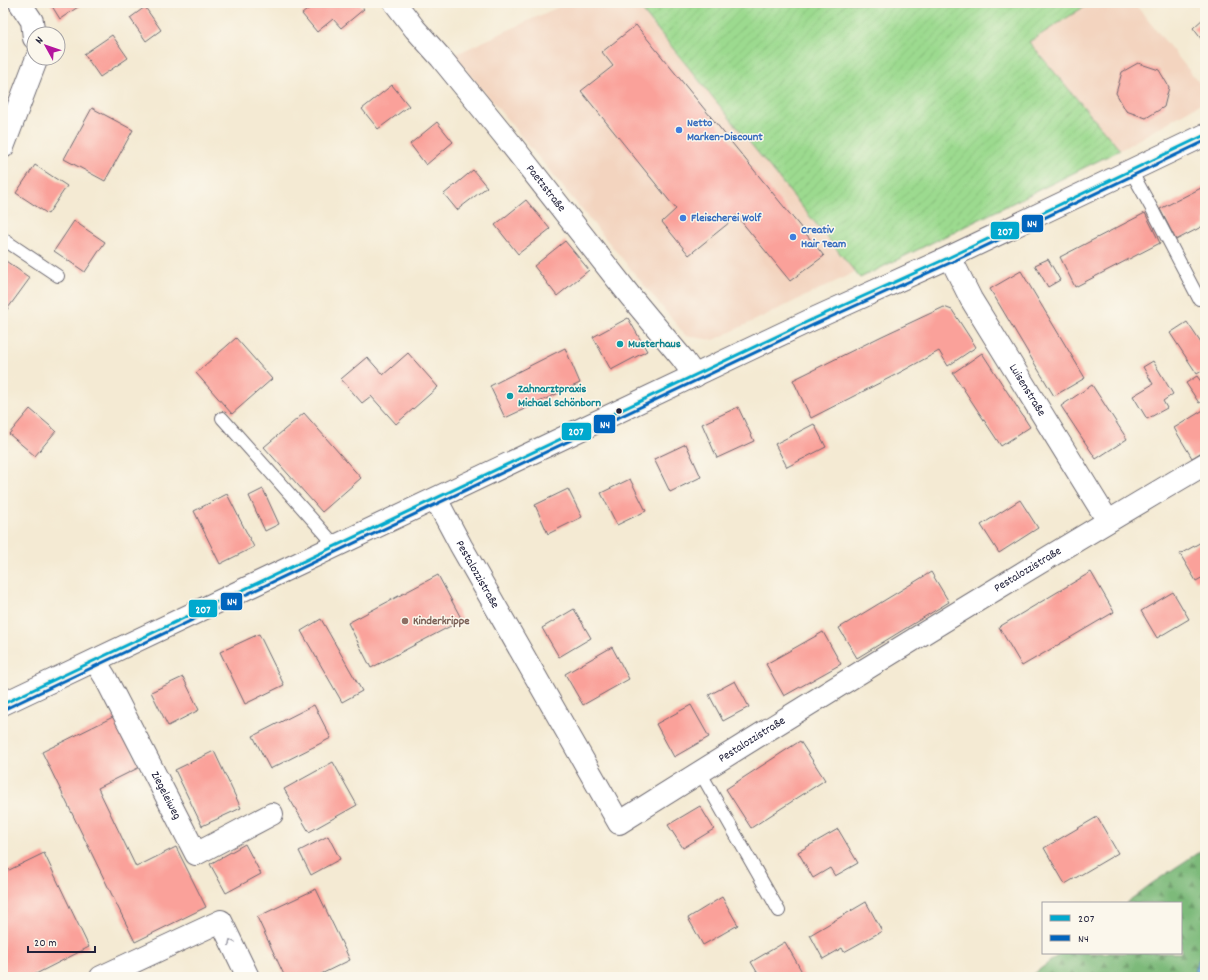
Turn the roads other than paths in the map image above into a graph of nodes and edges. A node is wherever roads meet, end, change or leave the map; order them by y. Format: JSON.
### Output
{"nodes":[{"id":1,"x":20,"y":3,"type":"edge"},
{"id":2,"x":395,"y":3,"type":"edge"},
{"id":3,"x":33,"y":26,"type":"edge"},
{"id":4,"x":34,"y":66,"type":"edge"},
{"id":5,"x":1205,"y":135,"type":"edge"},
{"id":6,"x":3,"y":146,"type":"edge"},
{"id":7,"x":1130,"y":171,"type":"junction"},
{"id":8,"x":3,"y":239,"type":"edge"},
{"id":9,"x":950,"y":257,"type":"junction"},
{"id":10,"x":58,"y":276,"type":"dead end"},
{"id":11,"x":1199,"y":299,"type":"dead end"},
{"id":12,"x":695,"y":376,"type":"junction"},
{"id":13,"x":222,"y":418,"type":"dead end"},
{"id":14,"x":1205,"y":464,"type":"edge"},
{"id":15,"x":436,"y":499,"type":"junction"},
{"id":16,"x":1108,"y":521,"type":"junction"},
{"id":17,"x":336,"y":546,"type":"junction"},
{"id":18,"x":95,"y":661,"type":"junction"},
{"id":19,"x":3,"y":704,"type":"edge"},
{"id":20,"x":700,"y":772,"type":"junction"},
{"id":21,"x":272,"y":814,"type":"dead end"},
{"id":22,"x":779,"y":911,"type":"dead end"},
{"id":23,"x":101,"y":977,"type":"edge"},
{"id":24,"x":248,"y":977,"type":"edge"}],
"edges":[{"from":1,"to":3,"type":"street"},
{"from":2,"to":12,"type":"street","name":"Paetzstraße"},
{"from":4,"to":6,"type":"street"},
{"from":5,"to":7,"type":"street"},
{"from":7,"to":9,"type":"street"},
{"from":7,"to":11,"type":"lane"},
{"from":8,"to":10,"type":"lane"},
{"from":9,"to":12,"type":"street"},
{"from":9,"to":16,"type":"street","name":"Luisenstraße"},
{"from":12,"to":15,"type":"street"},
{"from":13,"to":17,"type":"lane"},
{"from":14,"to":16,"type":"street","name":"Pestalozzistraße"},
{"from":15,"to":17,"type":"street"},
{"from":15,"to":20,"type":"street","name":"Pestalozzistraße"},
{"from":16,"to":20,"type":"street","name":"Pestalozzistraße"},
{"from":17,"to":18,"type":"street"},
{"from":18,"to":19,"type":"street"},
{"from":18,"to":21,"type":"street","name":"Ziegeleiweg"},
{"from":20,"to":22,"type":"lane"},
{"from":24,"to":23,"type":"street","one_way":true}]}
